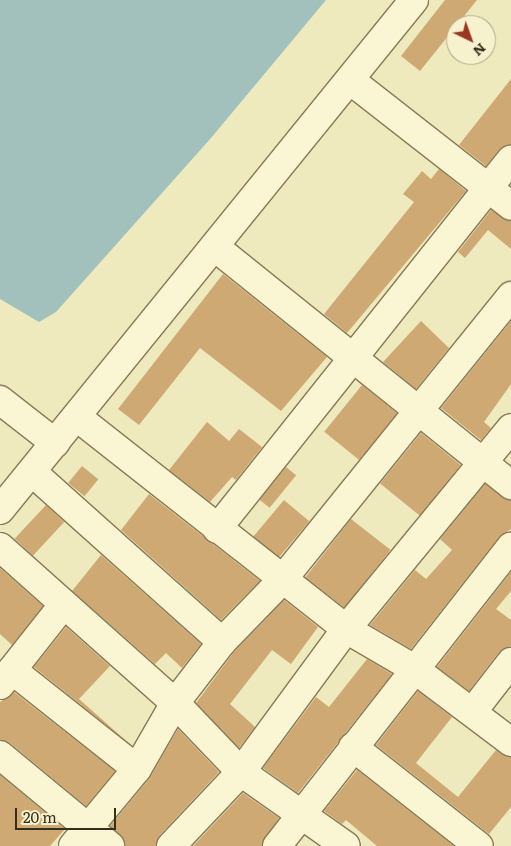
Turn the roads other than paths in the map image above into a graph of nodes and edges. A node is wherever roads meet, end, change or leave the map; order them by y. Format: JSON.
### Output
{"nodes":[{"id":1,"x":414,"y":0,"type":"edge"},
{"id":2,"x":350,"y":80,"type":"junction"},
{"id":3,"x":511,"y":160,"type":"edge"},
{"id":4,"x":490,"y":188,"type":"junction"},
{"id":5,"x":511,"y":206,"type":"edge"},
{"id":6,"x":215,"y":247,"type":"junction"},
{"id":7,"x":511,"y":296,"type":"edge"},
{"id":8,"x":355,"y":360,"type":"junction"},
{"id":9,"x":0,"y":400,"type":"edge"},
{"id":10,"x":419,"y":413,"type":"junction"},
{"id":11,"x":77,"y":417,"type":"junction"},
{"id":12,"x":511,"y":428,"type":"edge"},
{"id":13,"x":55,"y":444,"type":"junction"},
{"id":14,"x":483,"y":462,"type":"junction"},
{"id":15,"x":32,"y":472,"type":"junction"},
{"id":16,"x":511,"y":485,"type":"edge"},
{"id":17,"x":0,"y":510,"type":"edge"},
{"id":18,"x":217,"y":529,"type":"junction"},
{"id":19,"x":511,"y":547,"type":"edge"},
{"id":20,"x":0,"y":548,"type":"edge"},
{"id":21,"x":282,"y":580,"type":"junction"},
{"id":22,"x":64,"y":604,"type":"junction"},
{"id":23,"x":346,"y":629,"type":"junction"},
{"id":24,"x":222,"y":642,"type":"junction"},
{"id":25,"x":511,"y":662,"type":"edge"},
{"id":26,"x":412,"y":668,"type":"junction"},
{"id":27,"x":6,"y":678,"type":"edge"},
{"id":28,"x":175,"y":703,"type":"junction"},
{"id":29,"x":473,"y":711,"type":"junction"},
{"id":30,"x":511,"y":742,"type":"edge"},
{"id":31,"x":353,"y":747,"type":"junction"},
{"id":32,"x":0,"y":755,"type":"edge"},
{"id":33,"x":138,"y":769,"type":"junction"},
{"id":34,"x":241,"y":772,"type":"junction"},
{"id":35,"x":302,"y":811,"type":"junction"},
{"id":36,"x":81,"y":837,"type":"edge"},
{"id":37,"x":110,"y":846,"type":"edge"},
{"id":38,"x":170,"y":846,"type":"edge"},
{"id":39,"x":276,"y":846,"type":"edge"},
{"id":40,"x":346,"y":846,"type":"edge"},
{"id":41,"x":479,"y":846,"type":"edge"}],
"edges":[{"from":1,"to":2,"type":"street"},
{"from":2,"to":4,"type":"street"},
{"from":2,"to":6,"type":"street"},
{"from":3,"to":4,"type":"street"},
{"from":4,"to":5,"type":"street"},
{"from":4,"to":8,"type":"street"},
{"from":6,"to":8,"type":"street"},
{"from":6,"to":11,"type":"street"},
{"from":7,"to":10,"type":"street"},
{"from":8,"to":10,"type":"street"},
{"from":8,"to":18,"type":"street"},
{"from":9,"to":13,"type":"street"},
{"from":10,"to":14,"type":"street"},
{"from":10,"to":21,"type":"street"},
{"from":11,"to":13,"type":"street"},
{"from":11,"to":18,"type":"street"},
{"from":12,"to":14,"type":"street"},
{"from":13,"to":15,"type":"street"},
{"from":14,"to":16,"type":"street"},
{"from":14,"to":23,"type":"street"},
{"from":15,"to":17,"type":"street"},
{"from":15,"to":24,"type":"street"},
{"from":18,"to":21,"type":"street"},
{"from":19,"to":26,"type":"street"},
{"from":20,"to":22,"type":"street"},
{"from":21,"to":23,"type":"street"},
{"from":21,"to":24,"type":"street"},
{"from":22,"to":27,"type":"street"},
{"from":22,"to":28,"type":"street"},
{"from":23,"to":26,"type":"street"},
{"from":23,"to":34,"type":"street"},
{"from":24,"to":28,"type":"street"},
{"from":25,"to":29,"type":"street"},
{"from":26,"to":29,"type":"street"},
{"from":26,"to":31,"type":"street"},
{"from":27,"to":33,"type":"street"},
{"from":28,"to":33,"type":"street"},
{"from":28,"to":34,"type":"street"},
{"from":29,"to":30,"type":"street"},
{"from":31,"to":35,"type":"street"},
{"from":31,"to":41,"type":"street"},
{"from":32,"to":36,"type":"street"},
{"from":33,"to":36,"type":"street"},
{"from":34,"to":35,"type":"street"},
{"from":34,"to":38,"type":"street"},
{"from":35,"to":39,"type":"street"},
{"from":35,"to":40,"type":"street"},
{"from":36,"to":37,"type":"street"}]}
